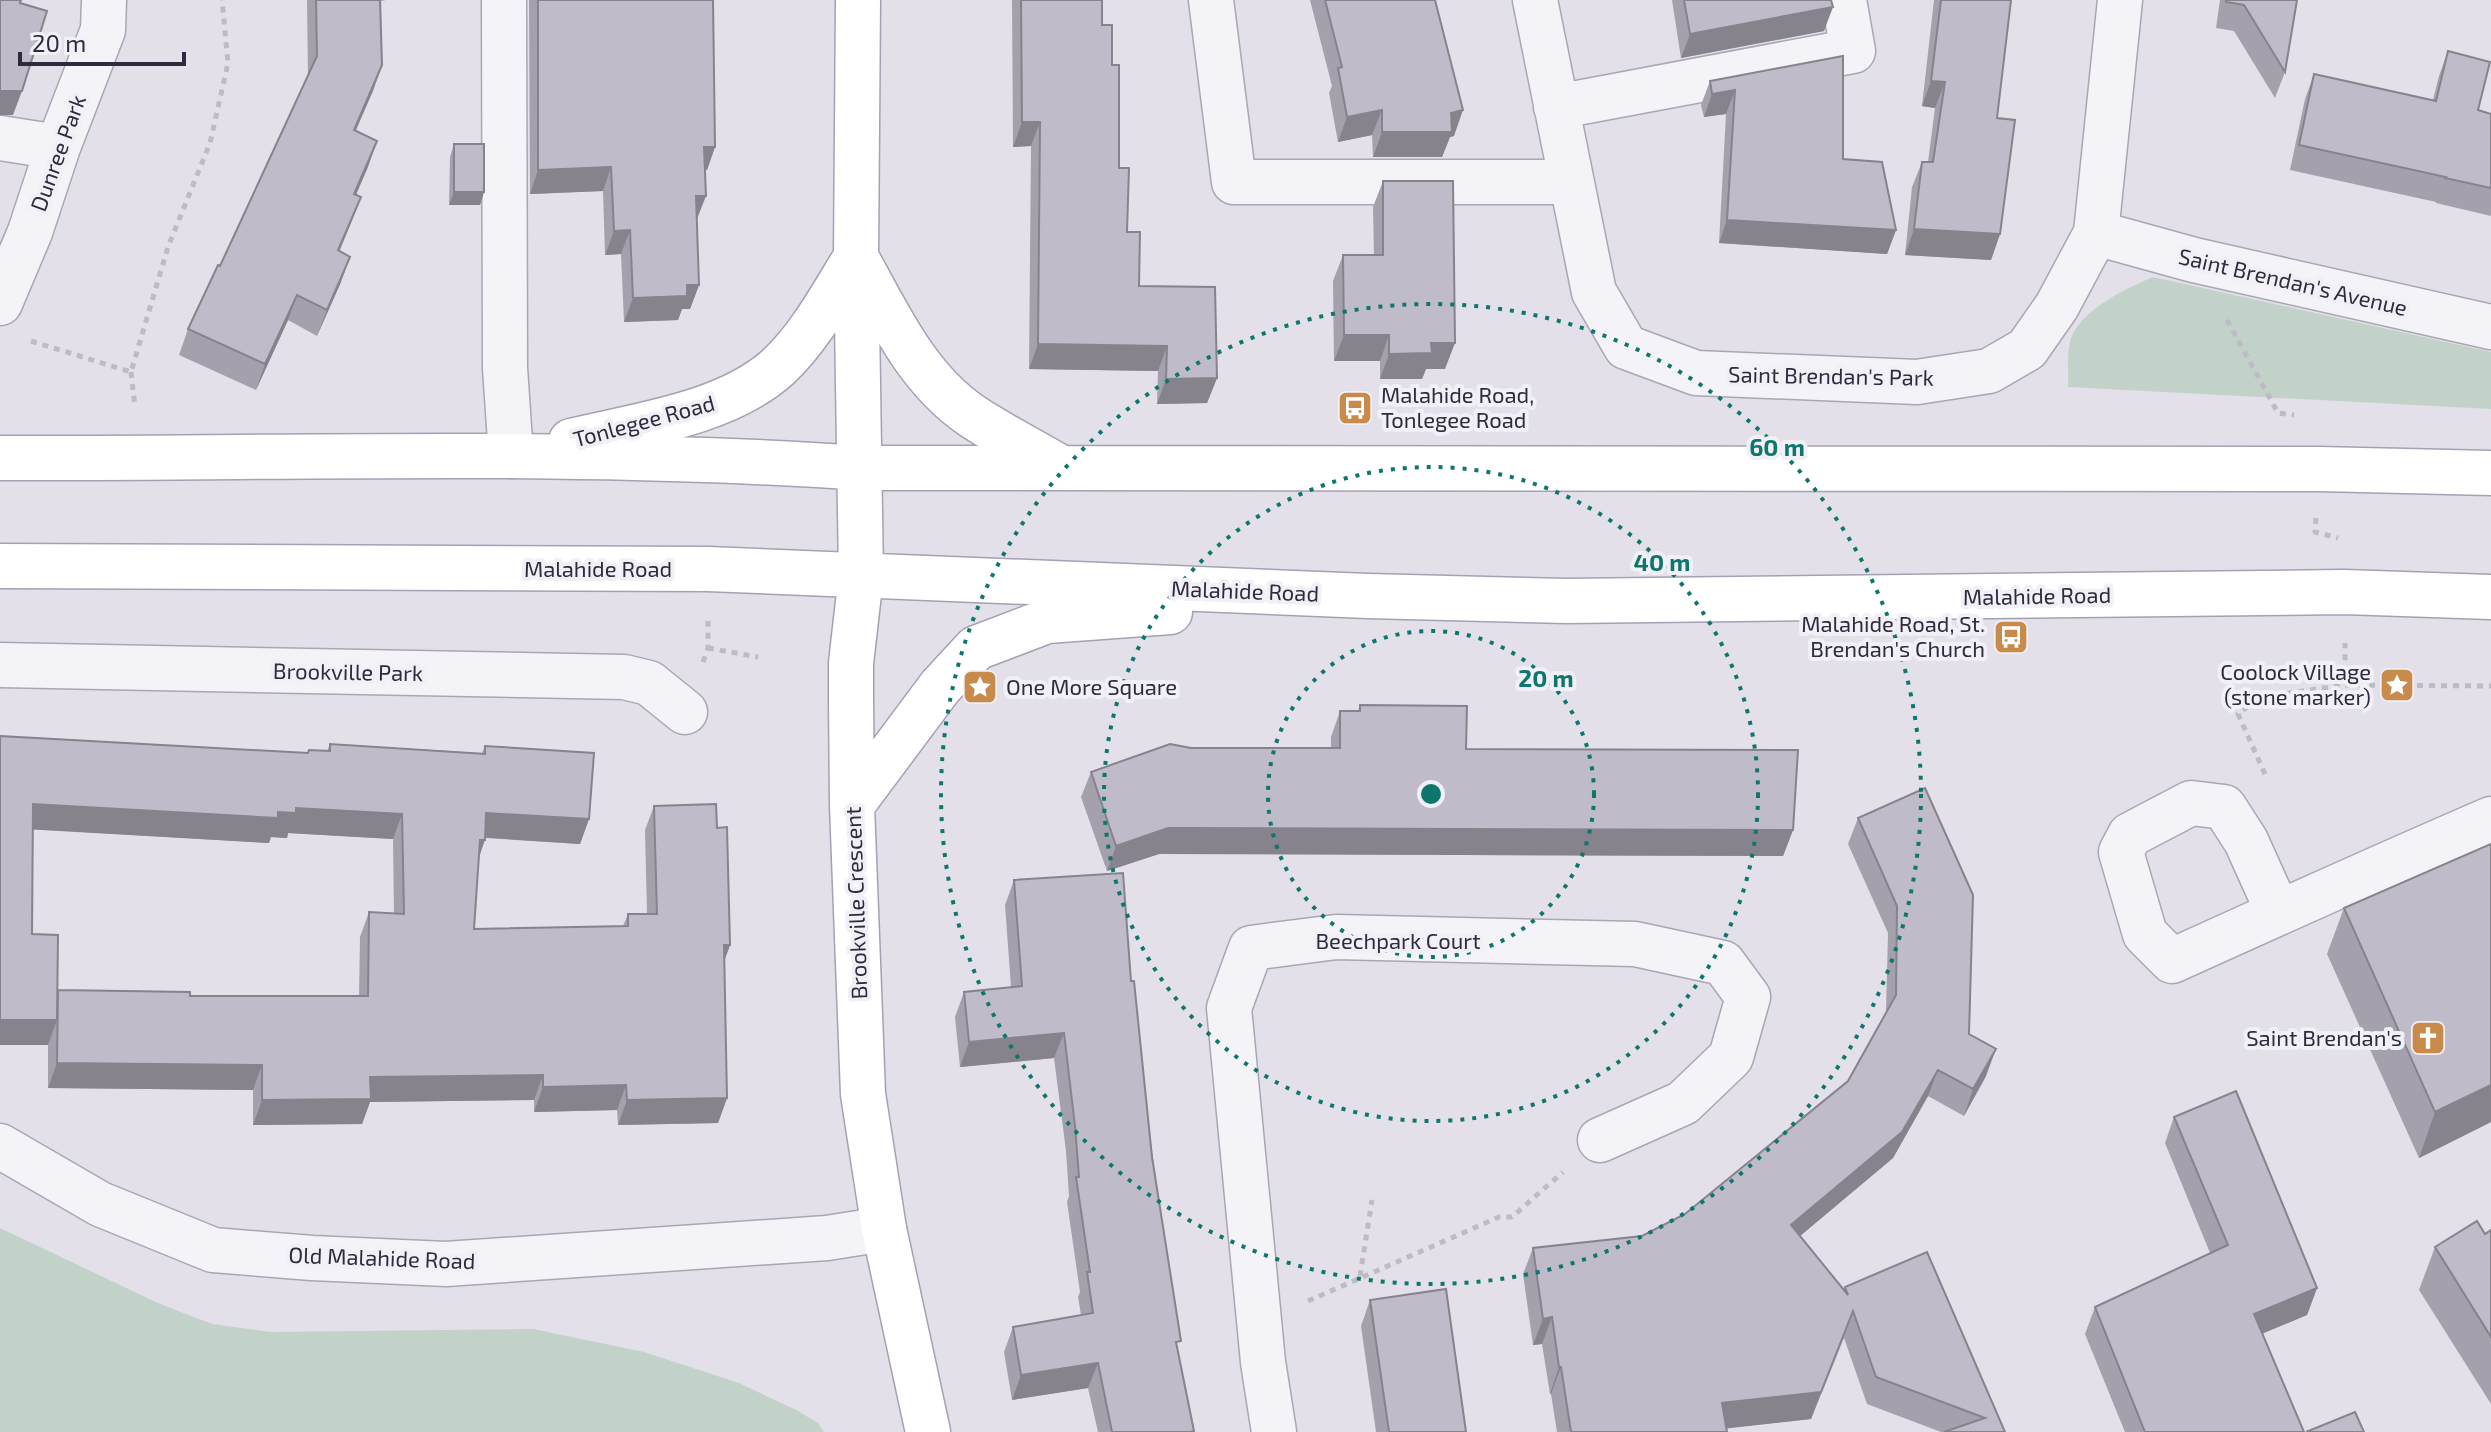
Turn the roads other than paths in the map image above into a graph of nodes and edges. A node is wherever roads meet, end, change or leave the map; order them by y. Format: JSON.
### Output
{"nodes":[{"id":1,"x":104,"y":0,"type":"edge"},
{"id":2,"x":504,"y":0,"type":"edge"},
{"id":3,"x":858,"y":0,"type":"edge"},
{"id":4,"x":1211,"y":0,"type":"edge"},
{"id":5,"x":1535,"y":0,"type":"edge"},
{"id":6,"x":1844,"y":0,"type":"edge"},
{"id":7,"x":2120,"y":0,"type":"edge"},
{"id":8,"x":1556,"y":107,"type":"junction"},
{"id":9,"x":0,"y":138,"type":"edge"},
{"id":10,"x":58,"y":147,"type":"junction"},
{"id":11,"x":1571,"y":182,"type":"junction"},
{"id":12,"x":2096,"y":233,"type":"junction"},
{"id":13,"x":856,"y":257,"type":"junction"},
{"id":14,"x":11,"y":320,"type":"edge"},
{"id":15,"x":2491,"y":327,"type":"edge"},
{"id":16,"x":511,"y":456,"type":"junction"},
{"id":17,"x":0,"y":458,"type":"edge"},
{"id":18,"x":1061,"y":467,"type":"junction"},
{"id":19,"x":861,"y":468,"type":"junction"},
{"id":20,"x":2491,"y":473,"type":"edge"},
{"id":21,"x":0,"y":566,"type":"edge"},
{"id":22,"x":861,"y":576,"type":"junction"},
{"id":23,"x":1368,"y":596,"type":"junction"},
{"id":24,"x":2491,"y":597,"type":"edge"},
{"id":25,"x":0,"y":665,"type":"edge"},
{"id":26,"x":685,"y":712,"type":"dead end"},
{"id":27,"x":852,"y":805,"type":"junction"},
{"id":28,"x":2491,"y":819,"type":"edge"},
{"id":29,"x":2278,"y":912,"type":"dead end"},
{"id":30,"x":1600,"y":1140,"type":"road end"},
{"id":31,"x":0,"y":1146,"type":"edge"},
{"id":32,"x":884,"y":1229,"type":"junction"},
{"id":33,"x":928,"y":1432,"type":"edge"},
{"id":34,"x":1274,"y":1432,"type":"edge"}],
"edges":[{"from":1,"to":10,"type":"street","name":"Dunree Park"},
{"from":2,"to":16,"type":"street"},
{"from":3,"to":13,"type":"main road"},
{"from":4,"to":11,"type":"street"},
{"from":5,"to":8,"type":"street","name":"Saint Brendan's Park"},
{"from":6,"to":8,"type":"street"},
{"from":7,"to":12,"type":"street","name":"Saint Brendan's Park"},
{"from":8,"to":11,"type":"street","name":"Saint Brendan's Park"},
{"from":9,"to":10,"type":"street"},
{"from":10,"to":14,"type":"street","name":"Dunree Park"},
{"from":11,"to":12,"type":"street","name":"Saint Brendan's Park"},
{"from":12,"to":15,"type":"street","name":"Saint Brendan's Avenue"},
{"from":13,"to":16,"type":"main road","name":"Tonlegee Road"},
{"from":13,"to":18,"type":"main road"},
{"from":13,"to":19,"type":"main road"},
{"from":16,"to":17,"type":"main road"},
{"from":16,"to":19,"type":"main road"},
{"from":18,"to":19,"type":"main road"},
{"from":18,"to":20,"type":"main road"},
{"from":19,"to":22,"type":"main road"},
{"from":21,"to":22,"type":"main road","name":"Malahide Road"},
{"from":22,"to":23,"type":"main road","name":"Malahide Road"},
{"from":22,"to":27,"type":"main road","name":"Brookville Crescent"},
{"from":23,"to":24,"type":"main road","name":"Malahide Road"},
{"from":23,"to":27,"type":"main road"},
{"from":25,"to":26,"type":"street","name":"Brookville Park"},
{"from":27,"to":32,"type":"main road","name":"Brookville Crescent"},
{"from":28,"to":29,"type":"street"},
{"from":30,"to":34,"type":"street","name":"Beechpark Court"},
{"from":31,"to":32,"type":"street","name":"Old Malahide Road"},
{"from":32,"to":33,"type":"main road","name":"Brookville Crescent"}]}
